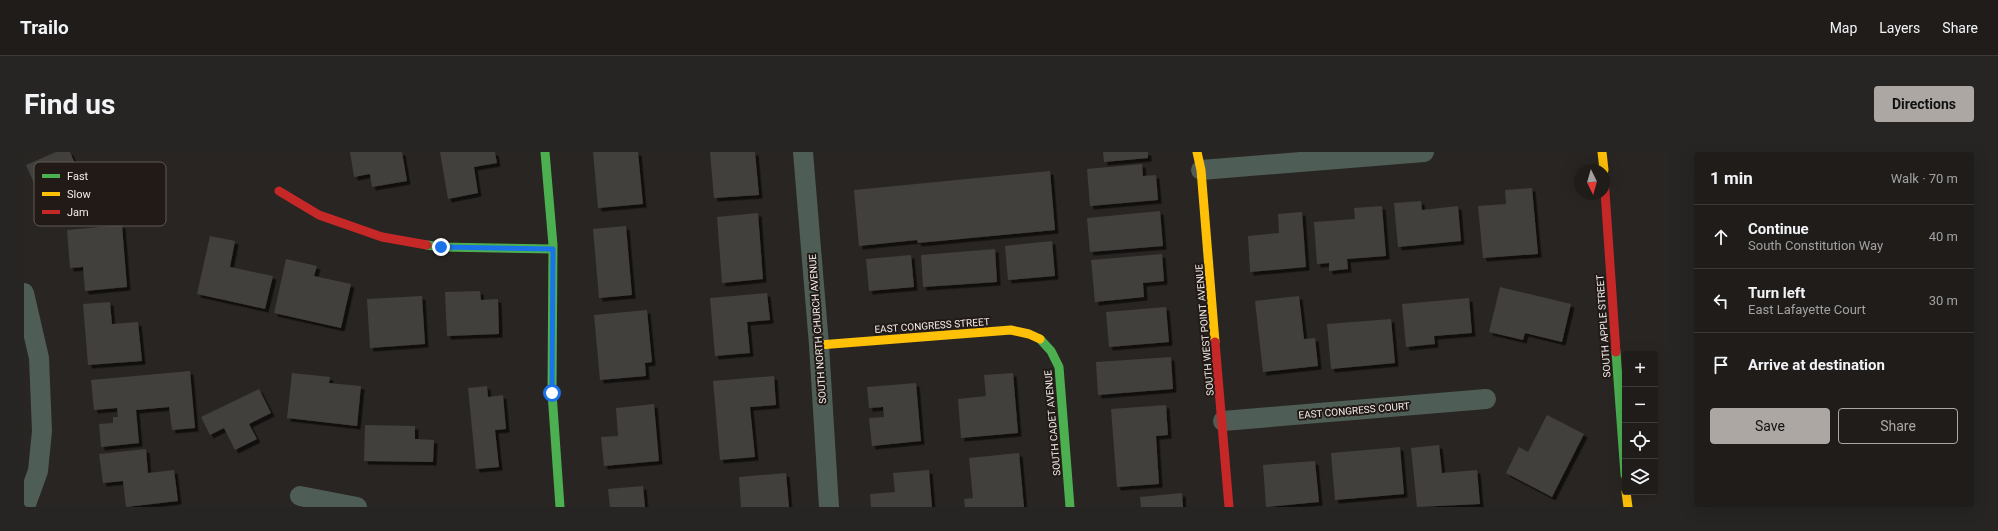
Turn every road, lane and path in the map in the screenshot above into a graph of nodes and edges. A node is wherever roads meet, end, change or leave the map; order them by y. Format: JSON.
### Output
{"nodes":[{"id":1,"x":545,"y":152,"type":"edge"},
{"id":2,"x":803,"y":152,"type":"edge"},
{"id":3,"x":1424,"y":152,"type":"edge"},
{"id":4,"x":1602,"y":152,"type":"edge"},
{"id":5,"x":1199,"y":161,"type":"edge"},
{"id":6,"x":1603,"y":164,"type":"edge"},
{"id":7,"x":279,"y":191,"type":"dead end"},
{"id":8,"x":1606,"y":200,"type":"edge"},
{"id":9,"x":553,"y":249,"type":"junction"},
{"id":10,"x":24,"y":292,"type":"edge"},
{"id":11,"x":1044,"y":341,"type":"joint"},
{"id":12,"x":819,"y":345,"type":"junction"},
{"id":13,"x":1486,"y":399,"type":"dead end"},
{"id":14,"x":1223,"y":421,"type":"junction"},
{"id":15,"x":1624,"y":459,"type":"edge"},
{"id":16,"x":1626,"y":495,"type":"edge"},
{"id":17,"x":300,"y":496,"type":"dead end"},
{"id":18,"x":25,"y":507,"type":"edge"},
{"id":19,"x":356,"y":507,"type":"edge"},
{"id":20,"x":560,"y":507,"type":"edge"},
{"id":21,"x":829,"y":507,"type":"edge"},
{"id":22,"x":1070,"y":507,"type":"edge"},
{"id":23,"x":1229,"y":507,"type":"edge"},
{"id":24,"x":1628,"y":507,"type":"edge"}],
"edges":[{"from":1,"to":9,"type":"street"},
{"from":2,"to":12,"type":"street","name":"SOUTH NORTH CHURCH AVENUE"},
{"from":3,"to":5,"type":"street"},
{"from":4,"to":6,"type":"street"},
{"from":5,"to":14,"type":"street","name":"SOUTH WEST POINT AVENUE"},
{"from":7,"to":9,"type":"street"},
{"from":8,"to":15,"type":"street","name":"SOUTH APPLE STREET"},
{"from":9,"to":20,"type":"street"},
{"from":10,"to":18,"type":"street"},
{"from":11,"to":12,"type":"street","name":"EAST CONGRESS STREET"},
{"from":11,"to":22,"type":"street","name":"SOUTH CADET AVENUE"},
{"from":12,"to":21,"type":"street","name":"SOUTH NORTH CHURCH AVENUE"},
{"from":13,"to":14,"type":"street","name":"EAST CONGRESS COURT"},
{"from":14,"to":23,"type":"street","name":"SOUTH WEST POINT AVENUE"},
{"from":16,"to":24,"type":"street"},
{"from":17,"to":19,"type":"street"}]}
